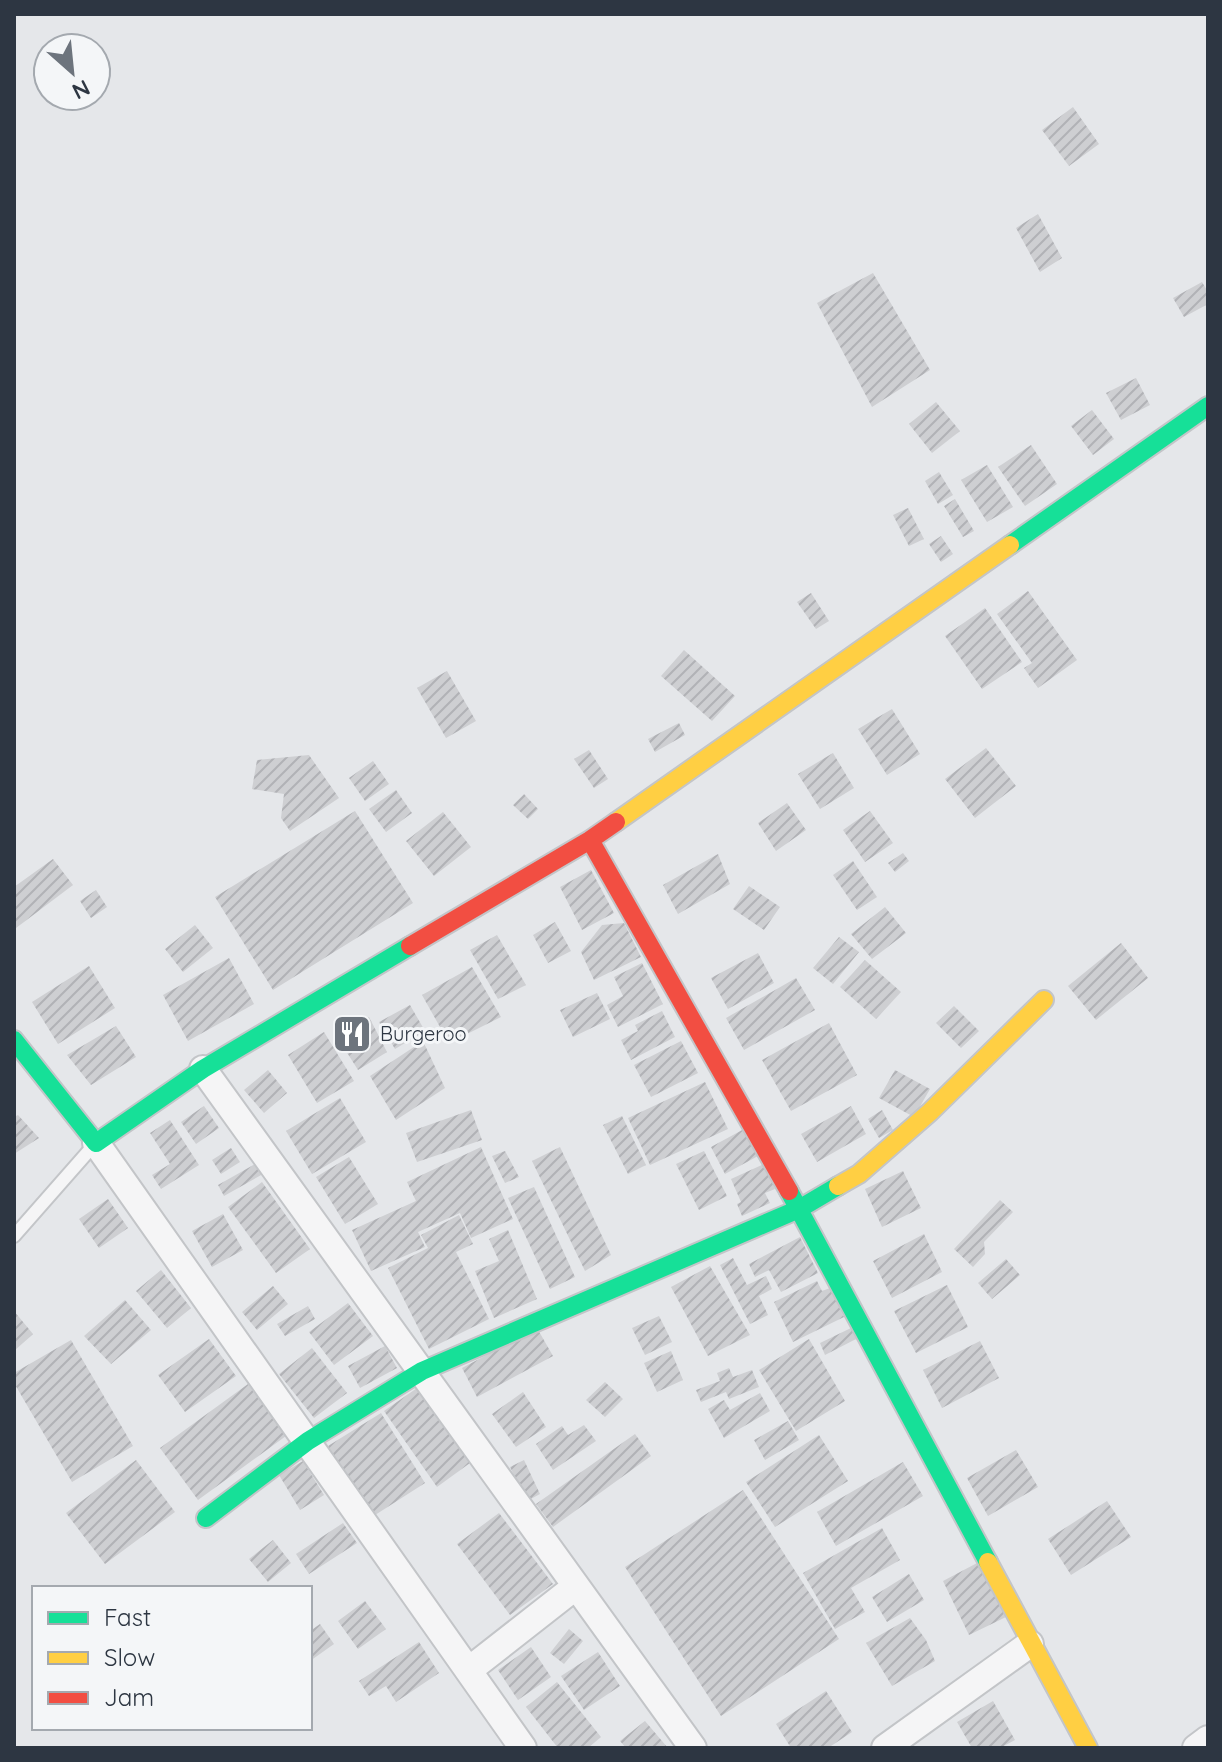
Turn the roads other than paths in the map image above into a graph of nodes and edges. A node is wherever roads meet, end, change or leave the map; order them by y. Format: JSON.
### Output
{"nodes":[{"id":1,"x":1208,"y":406,"type":"edge"},
{"id":2,"x":590,"y":840,"type":"junction"},
{"id":3,"x":1044,"y":1000,"type":"dead end"},
{"id":4,"x":14,"y":1040,"type":"edge"},
{"id":5,"x":203,"y":1069,"type":"junction"},
{"id":6,"x":96,"y":1143,"type":"junction"},
{"id":7,"x":799,"y":1209,"type":"junction"},
{"id":8,"x":14,"y":1236,"type":"edge"},
{"id":9,"x":422,"y":1371,"type":"junction"},
{"id":10,"x":308,"y":1441,"type":"junction"},
{"id":11,"x":206,"y":1518,"type":"dead end"},
{"id":12,"x":575,"y":1587,"type":"junction"},
{"id":13,"x":1030,"y":1644,"type":"junction"},
{"id":14,"x":469,"y":1670,"type":"junction"},
{"id":15,"x":1208,"y":1739,"type":"edge"},
{"id":16,"x":523,"y":1748,"type":"edge"},
{"id":17,"x":693,"y":1748,"type":"edge"},
{"id":18,"x":885,"y":1748,"type":"edge"},
{"id":19,"x":1088,"y":1748,"type":"edge"},
{"id":20,"x":1196,"y":1748,"type":"edge"}],
"edges":[{"from":1,"to":2,"type":"street"},
{"from":2,"to":5,"type":"street"},
{"from":2,"to":7,"type":"street"},
{"from":3,"to":7,"type":"street"},
{"from":4,"to":6,"type":"street"},
{"from":5,"to":6,"type":"street"},
{"from":5,"to":9,"type":"street"},
{"from":6,"to":8,"type":"lane"},
{"from":6,"to":10,"type":"street"},
{"from":7,"to":9,"type":"street"},
{"from":7,"to":13,"type":"street"},
{"from":9,"to":10,"type":"street"},
{"from":9,"to":12,"type":"street"},
{"from":10,"to":11,"type":"street"},
{"from":10,"to":14,"type":"street"},
{"from":12,"to":14,"type":"street"},
{"from":12,"to":17,"type":"street"},
{"from":13,"to":18,"type":"street"},
{"from":13,"to":19,"type":"street"},
{"from":14,"to":16,"type":"street"},
{"from":15,"to":20,"type":"street"}]}
